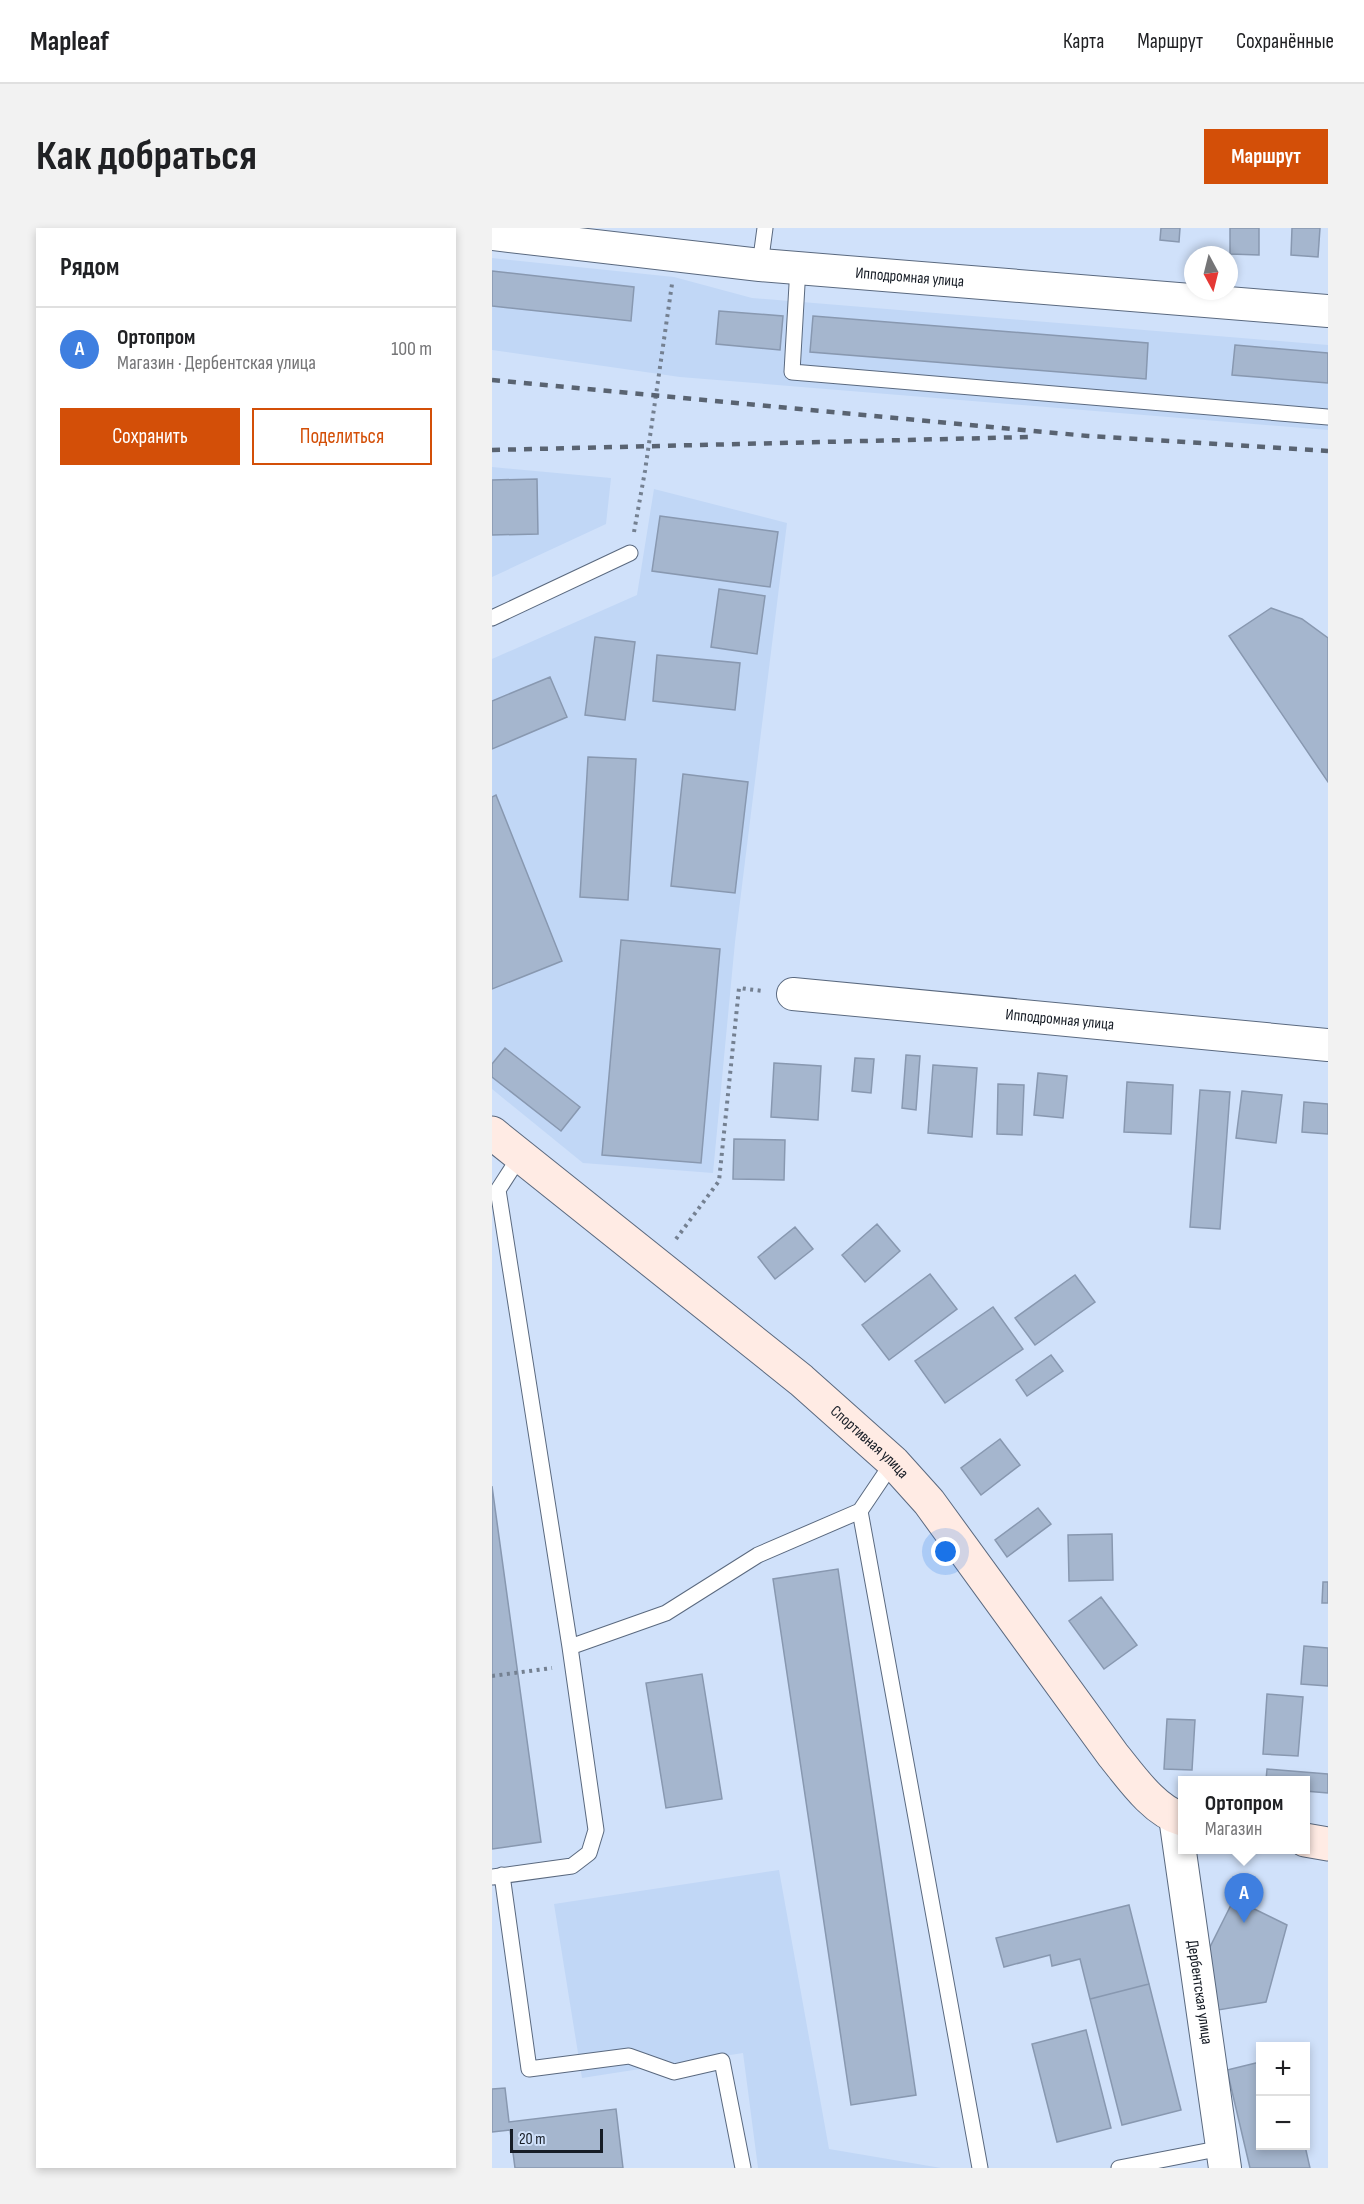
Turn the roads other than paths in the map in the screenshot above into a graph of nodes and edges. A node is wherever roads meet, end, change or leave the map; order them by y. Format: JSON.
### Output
{"nodes":[{"id":1,"x":765,"y":228,"type":"edge"},
{"id":2,"x":492,"y":234,"type":"edge"},
{"id":3,"x":760,"y":265,"type":"junction"},
{"id":4,"x":798,"y":267,"type":"junction"},
{"id":5,"x":1328,"y":311,"type":"edge"},
{"id":6,"x":1328,"y":417,"type":"edge"},
{"id":7,"x":630,"y":553,"type":"road end"},
{"id":8,"x":492,"y":618,"type":"edge"},
{"id":9,"x":793,"y":994,"type":"road end"},
{"id":10,"x":1328,"y":1045,"type":"edge"},
{"id":11,"x":492,"y":1133,"type":"edge"},
{"id":12,"x":520,"y":1156,"type":"junction"},
{"id":13,"x":495,"y":1191,"type":"edge"},
{"id":14,"x":893,"y":1462,"type":"junction"},
{"id":15,"x":860,"y":1511,"type":"junction"},
{"id":16,"x":570,"y":1647,"type":"junction"},
{"id":17,"x":1178,"y":1817,"type":"edge"},
{"id":18,"x":1310,"y":1841,"type":"edge"},
{"id":19,"x":1328,"y":1844,"type":"edge"},
{"id":20,"x":1184,"y":1854,"type":"edge"},
{"id":21,"x":497,"y":1876,"type":"edge"},
{"id":22,"x":1224,"y":2158,"type":"edge"},
{"id":23,"x":744,"y":2168,"type":"edge"},
{"id":24,"x":980,"y":2168,"type":"edge"},
{"id":25,"x":1119,"y":2168,"type":"edge"}],
"edges":[{"from":1,"to":3,"type":"lane"},
{"from":2,"to":3,"type":"street","name":"Ипподромная улица"},
{"from":3,"to":4,"type":"street","name":"Ипподромная улица"},
{"from":4,"to":5,"type":"street","name":"Ипподромная улица"},
{"from":4,"to":6,"type":"lane"},
{"from":7,"to":8,"type":"lane"},
{"from":9,"to":10,"type":"street","name":"Ипподромная улица"},
{"from":11,"to":12,"type":"main road","name":"Спортивная улица"},
{"from":12,"to":13,"type":"lane"},
{"from":12,"to":14,"type":"main road","name":"Спортивная улица"},
{"from":13,"to":16,"type":"lane"},
{"from":14,"to":15,"type":"lane"},
{"from":14,"to":17,"type":"main road","name":"Спортивная улица"},
{"from":15,"to":16,"type":"lane"},
{"from":15,"to":24,"type":"lane"},
{"from":16,"to":21,"type":"lane"},
{"from":18,"to":19,"type":"main road"},
{"from":20,"to":22,"type":"street","name":"Дербентская улица"},
{"from":21,"to":23,"type":"lane"},
{"from":22,"to":25,"type":"lane"}]}
